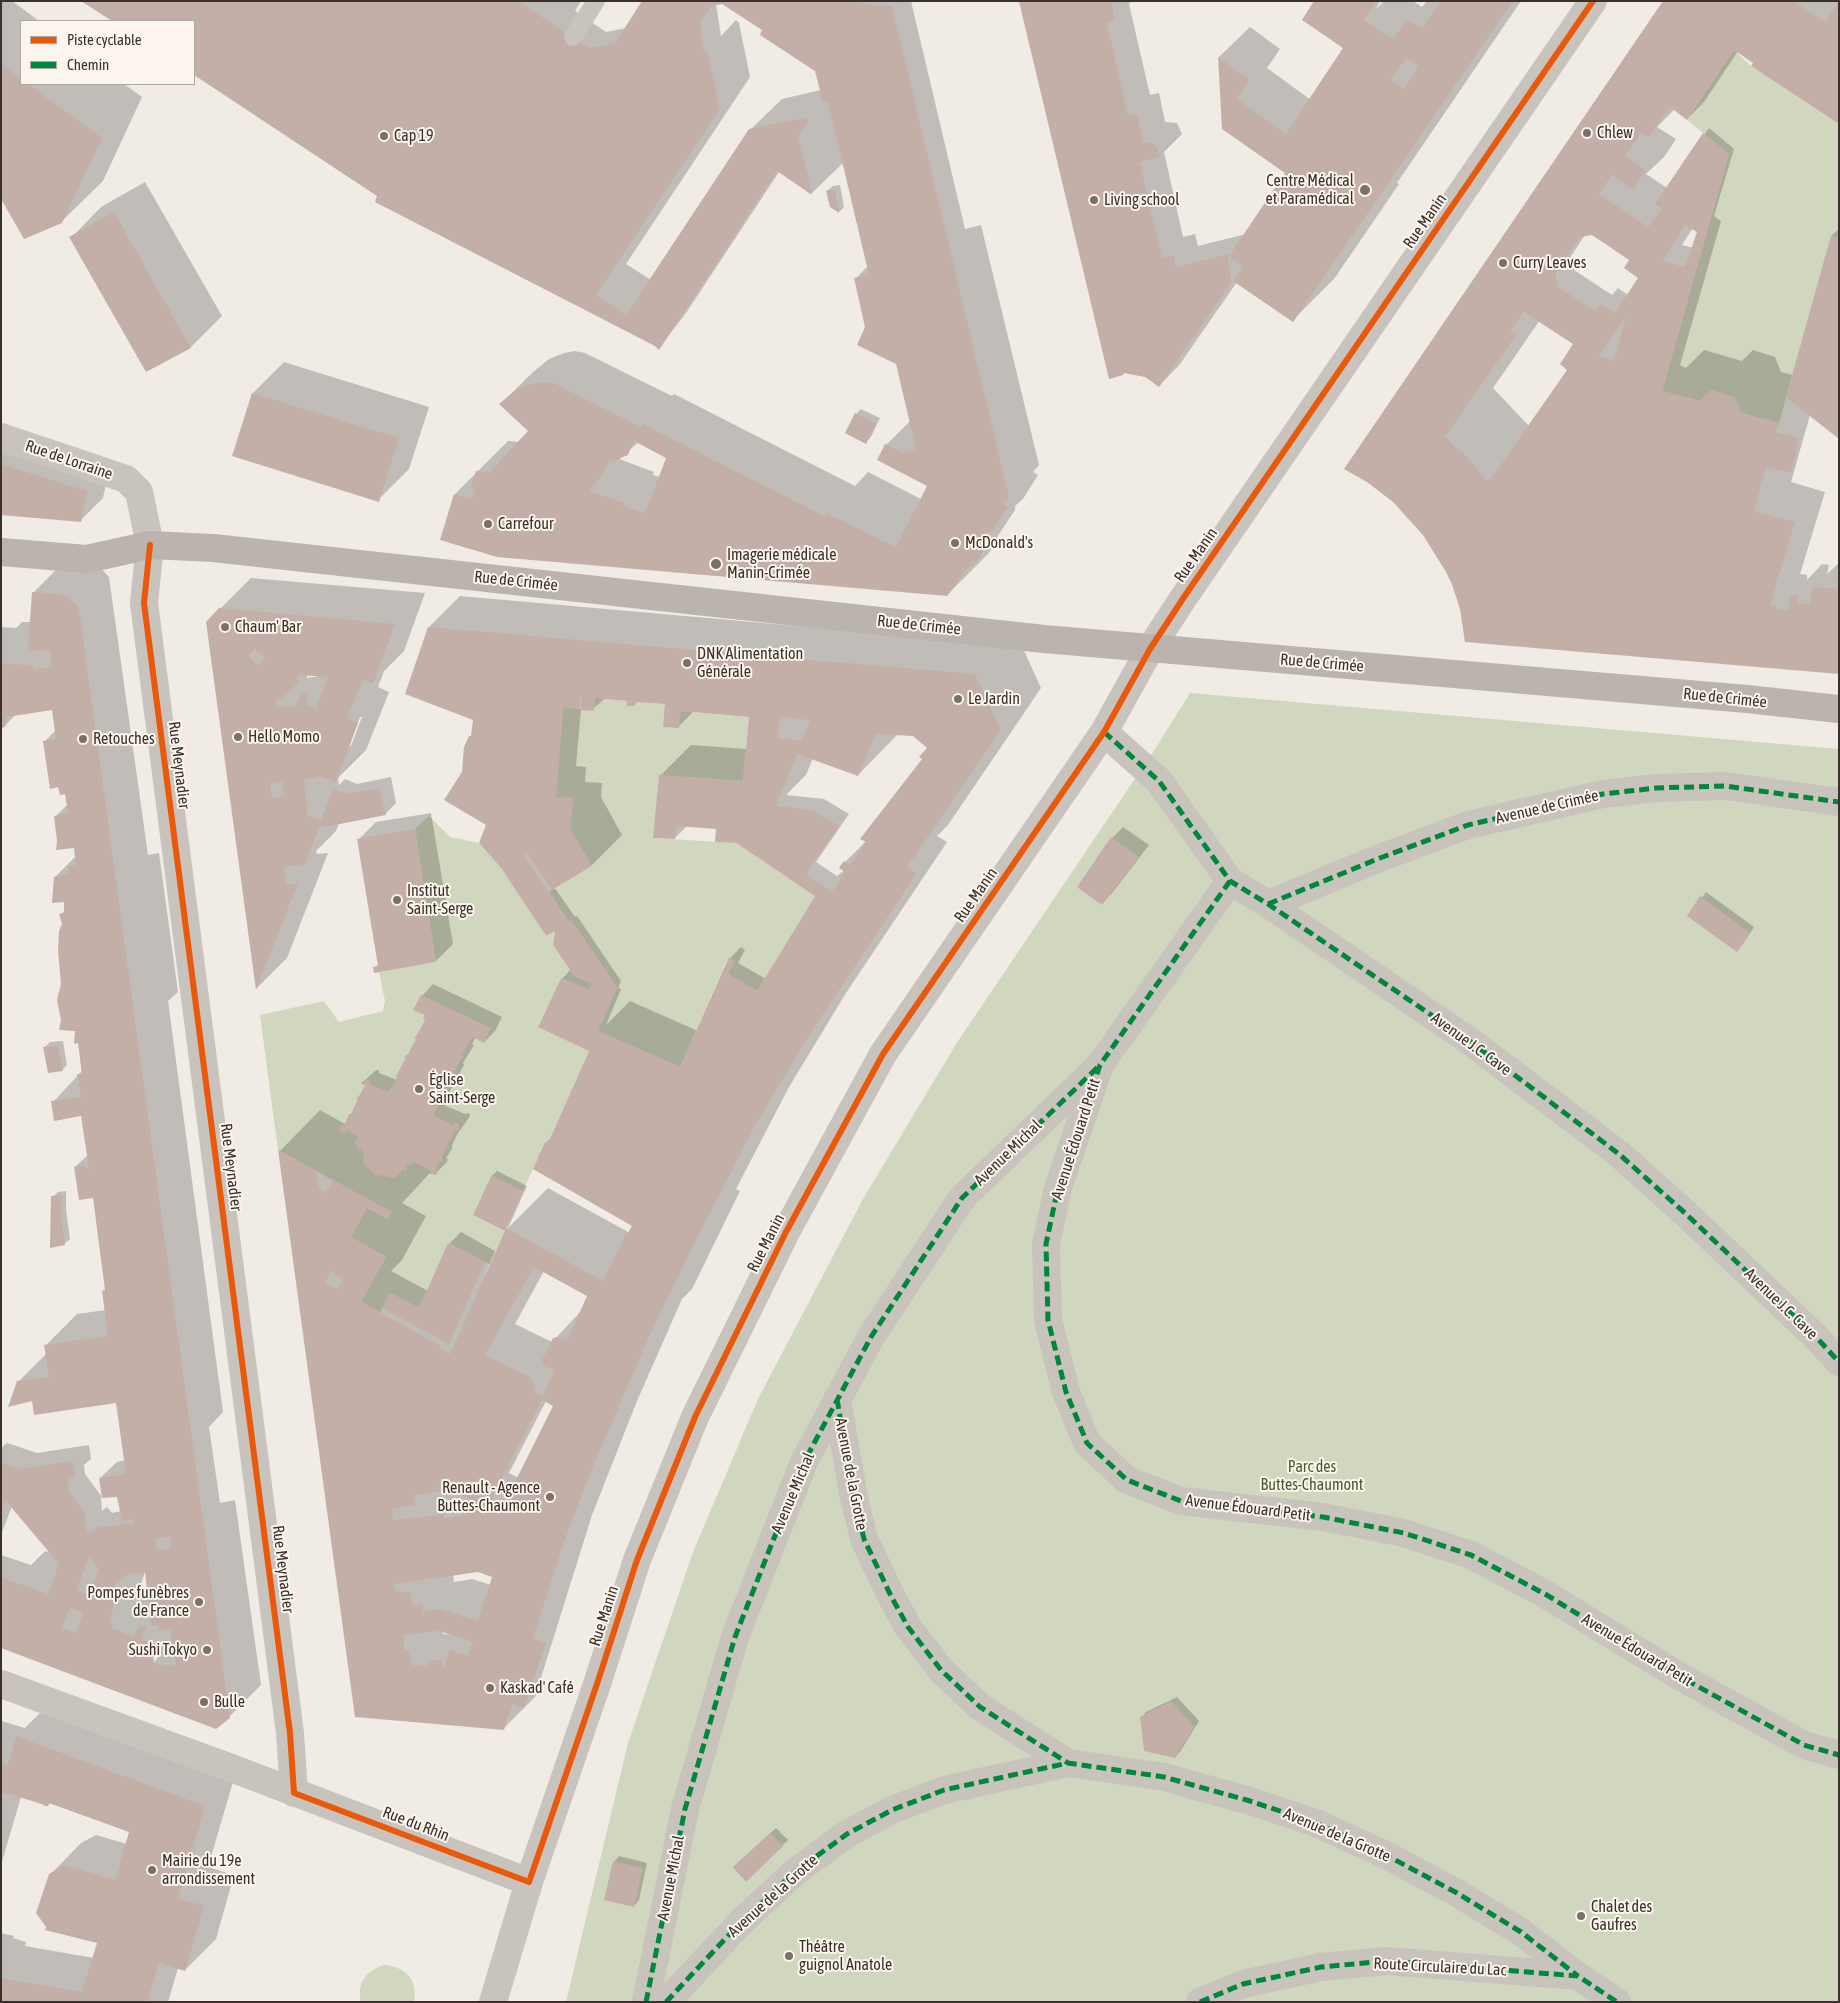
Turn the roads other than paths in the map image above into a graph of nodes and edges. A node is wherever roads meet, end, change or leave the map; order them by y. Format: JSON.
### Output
{"nodes":[{"id":1,"x":596,"y":1,"type":"edge"},
{"id":2,"x":1593,"y":1,"type":"edge"},
{"id":3,"x":572,"y":37,"type":"dead end"},
{"id":4,"x":2,"y":431,"type":"edge"},
{"id":5,"x":150,"y":545,"type":"junction"},
{"id":6,"x":1,"y":552,"type":"edge"},
{"id":7,"x":1150,"y":649,"type":"junction"},
{"id":8,"x":1839,"y":709,"type":"edge"},
{"id":9,"x":1104,"y":732,"type":"junction"},
{"id":10,"x":1839,"y":802,"type":"edge"},
{"id":11,"x":1230,"y":881,"type":"junction"},
{"id":12,"x":1268,"y":904,"type":"junction"},
{"id":13,"x":1100,"y":1065,"type":"junction"},
{"id":14,"x":1839,"y":1362,"type":"edge"},
{"id":15,"x":837,"y":1399,"type":"junction"},
{"id":16,"x":1,"y":1684,"type":"edge"},
{"id":17,"x":1839,"y":1755,"type":"edge"},
{"id":18,"x":1068,"y":1763,"type":"junction"},
{"id":19,"x":294,"y":1793,"type":"junction"},
{"id":20,"x":529,"y":1882,"type":"junction"},
{"id":21,"x":1578,"y":1976,"type":"junction"},
{"id":22,"x":493,"y":2002,"type":"edge"},
{"id":23,"x":646,"y":2002,"type":"edge"},
{"id":24,"x":666,"y":2002,"type":"edge"},
{"id":25,"x":1200,"y":2002,"type":"edge"},
{"id":26,"x":1617,"y":2002,"type":"edge"}],
"edges":[{"from":1,"to":3,"type":"lane"},
{"from":2,"to":7,"type":"street","name":"Rue Manin"},
{"from":4,"to":5,"type":"street","name":"Rue de Lorraine"},
{"from":5,"to":6,"type":"street","name":"Rue de Crimée"},
{"from":5,"to":7,"type":"street","name":"Rue de Crimée"},
{"from":5,"to":19,"type":"street","name":"Rue Meynadier"},
{"from":7,"to":8,"type":"street","name":"Rue de Crimée"},
{"from":7,"to":9,"type":"street","name":"Rue Manin"},
{"from":9,"to":11,"type":"street","name":"Avenue J.C. Cave"},
{"from":9,"to":20,"type":"street","name":"Rue Manin"},
{"from":10,"to":12,"type":"street","name":"Avenue de Crimée"},
{"from":11,"to":12,"type":"street","name":"Avenue J.C. Cave"},
{"from":11,"to":13,"type":"street","name":"Avenue Édouard Petit"},
{"from":12,"to":14,"type":"street","name":"Avenue J.C. Cave"},
{"from":13,"to":15,"type":"street","name":"Avenue Michal"},
{"from":13,"to":17,"type":"street","name":"Avenue Édouard Petit"},
{"from":15,"to":18,"type":"street","name":"Avenue de la Grotte"},
{"from":15,"to":23,"type":"street","name":"Avenue Michal"},
{"from":16,"to":19,"type":"street","name":"Rue du Rhin"},
{"from":18,"to":21,"type":"street","name":"Avenue de la Grotte"},
{"from":18,"to":24,"type":"street","name":"Avenue de la Grotte"},
{"from":19,"to":20,"type":"street","name":"Rue du Rhin"},
{"from":20,"to":22,"type":"street","name":"Rue Manin"},
{"from":21,"to":25,"type":"street","name":"Route Circulaire du Lac"},
{"from":21,"to":26,"type":"street","name":"Route Circulaire du Lac"}]}
